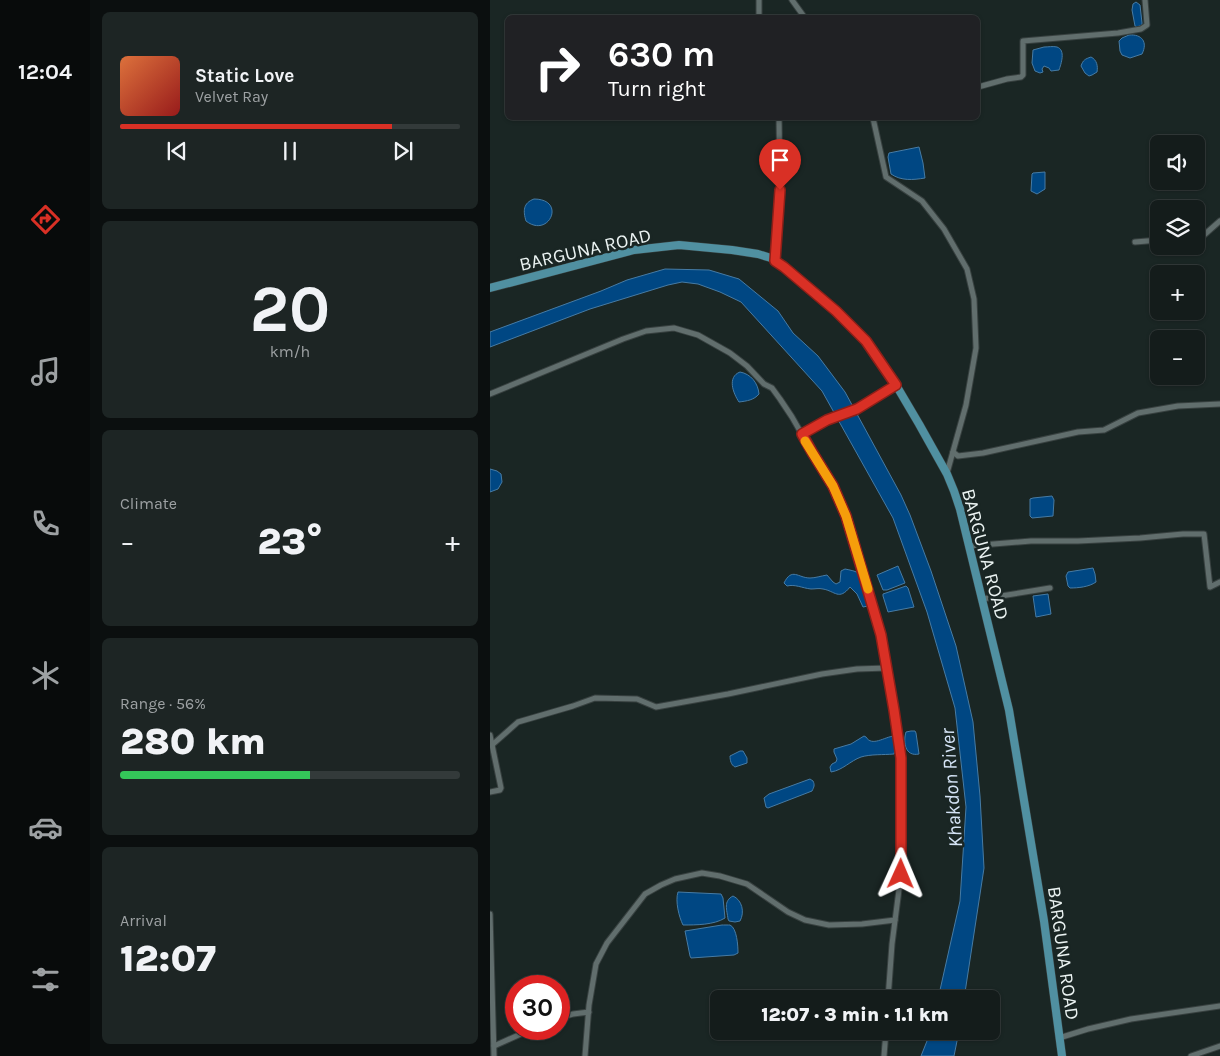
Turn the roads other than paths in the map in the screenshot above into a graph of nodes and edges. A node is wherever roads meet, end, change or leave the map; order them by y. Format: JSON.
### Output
{"nodes":[{"id":1,"x":759,"y":0,"type":"edge"},
{"id":2,"x":792,"y":0,"type":"edge"},
{"id":3,"x":1145,"y":0,"type":"edge"},
{"id":4,"x":759,"y":15,"type":"edge"},
{"id":5,"x":802,"y":15,"type":"edge"},
{"id":6,"x":980,"y":87,"type":"edge"},
{"id":7,"x":779,"y":120,"type":"edge"},
{"id":8,"x":873,"y":120,"type":"edge"},
{"id":9,"x":1220,"y":221,"type":"edge"},
{"id":10,"x":1205,"y":234,"type":"edge"},
{"id":11,"x":1150,"y":241,"type":"edge"},
{"id":12,"x":1135,"y":242,"type":"dead end"},
{"id":13,"x":775,"y":261,"type":"junction"},
{"id":14,"x":490,"y":288,"type":"edge"},
{"id":15,"x":896,"y":385,"type":"junction"},
{"id":16,"x":490,"y":394,"type":"edge"},
{"id":17,"x":1220,"y":404,"type":"edge"},
{"id":18,"x":802,"y":434,"type":"junction"},
{"id":19,"x":953,"y":452,"type":"junction"},
{"id":20,"x":947,"y":474,"type":"junction"},
{"id":21,"x":969,"y":546,"type":"junction"},
{"id":22,"x":1220,"y":582,"type":"edge"},
{"id":23,"x":1050,"y":588,"type":"dead end"},
{"id":24,"x":982,"y":598,"type":"junction"},
{"id":25,"x":887,"y":668,"type":"junction"},
{"id":26,"x":490,"y":735,"type":"edge"},
{"id":27,"x":492,"y":745,"type":"junction"},
{"id":28,"x":490,"y":792,"type":"edge"},
{"id":29,"x":490,"y":914,"type":"edge"},
{"id":30,"x":895,"y":920,"type":"junction"},
{"id":31,"x":889,"y":990,"type":"edge"},
{"id":32,"x":1220,"y":1006,"type":"edge"},
{"id":33,"x":589,"y":1012,"type":"junction"},
{"id":34,"x":570,"y":1015,"type":"edge"},
{"id":35,"x":1059,"y":1038,"type":"junction"},
{"id":36,"x":507,"y":1040,"type":"edge"},
{"id":37,"x":885,"y":1040,"type":"edge"},
{"id":38,"x":494,"y":1046,"type":"junction"},
{"id":39,"x":1220,"y":1046,"type":"edge"},
{"id":40,"x":494,"y":1056,"type":"edge"},
{"id":41,"x":585,"y":1056,"type":"edge"},
{"id":42,"x":884,"y":1056,"type":"edge"},
{"id":43,"x":1062,"y":1056,"type":"edge"},
{"id":44,"x":1191,"y":1056,"type":"edge"}],
"edges":[{"from":1,"to":4,"type":"street"},
{"from":2,"to":5,"type":"street"},
{"from":3,"to":6,"type":"street"},
{"from":7,"to":13,"type":"street"},
{"from":8,"to":19,"type":"street"},
{"from":9,"to":10,"type":"street"},
{"from":11,"to":12,"type":"street"},
{"from":13,"to":14,"type":"main road","name":"BARGUNA ROAD"},
{"from":13,"to":15,"type":"main road","name":"BARGUNA ROAD"},
{"from":15,"to":18,"type":"street"},
{"from":15,"to":20,"type":"main road","name":"BARGUNA ROAD"},
{"from":16,"to":18,"type":"street"},
{"from":17,"to":19,"type":"street"},
{"from":18,"to":25,"type":"street"},
{"from":19,"to":20,"type":"street"},
{"from":20,"to":21,"type":"main road","name":"BARGUNA ROAD"},
{"from":21,"to":22,"type":"street"},
{"from":21,"to":24,"type":"main road","name":"BARGUNA ROAD"},
{"from":23,"to":24,"type":"street"},
{"from":24,"to":35,"type":"main road","name":"BARGUNA ROAD"},
{"from":25,"to":27,"type":"street"},
{"from":25,"to":30,"type":"street"},
{"from":26,"to":27,"type":"street"},
{"from":27,"to":28,"type":"street"},
{"from":29,"to":38,"type":"street"},
{"from":30,"to":31,"type":"street"},
{"from":30,"to":33,"type":"street"},
{"from":32,"to":35,"type":"street"},
{"from":33,"to":34,"type":"street"},
{"from":33,"to":41,"type":"street"},
{"from":35,"to":43,"type":"main road","name":"BARGUNA ROAD"},
{"from":36,"to":38,"type":"street"},
{"from":37,"to":42,"type":"street"},
{"from":38,"to":40,"type":"street"},
{"from":39,"to":44,"type":"street"}]}
